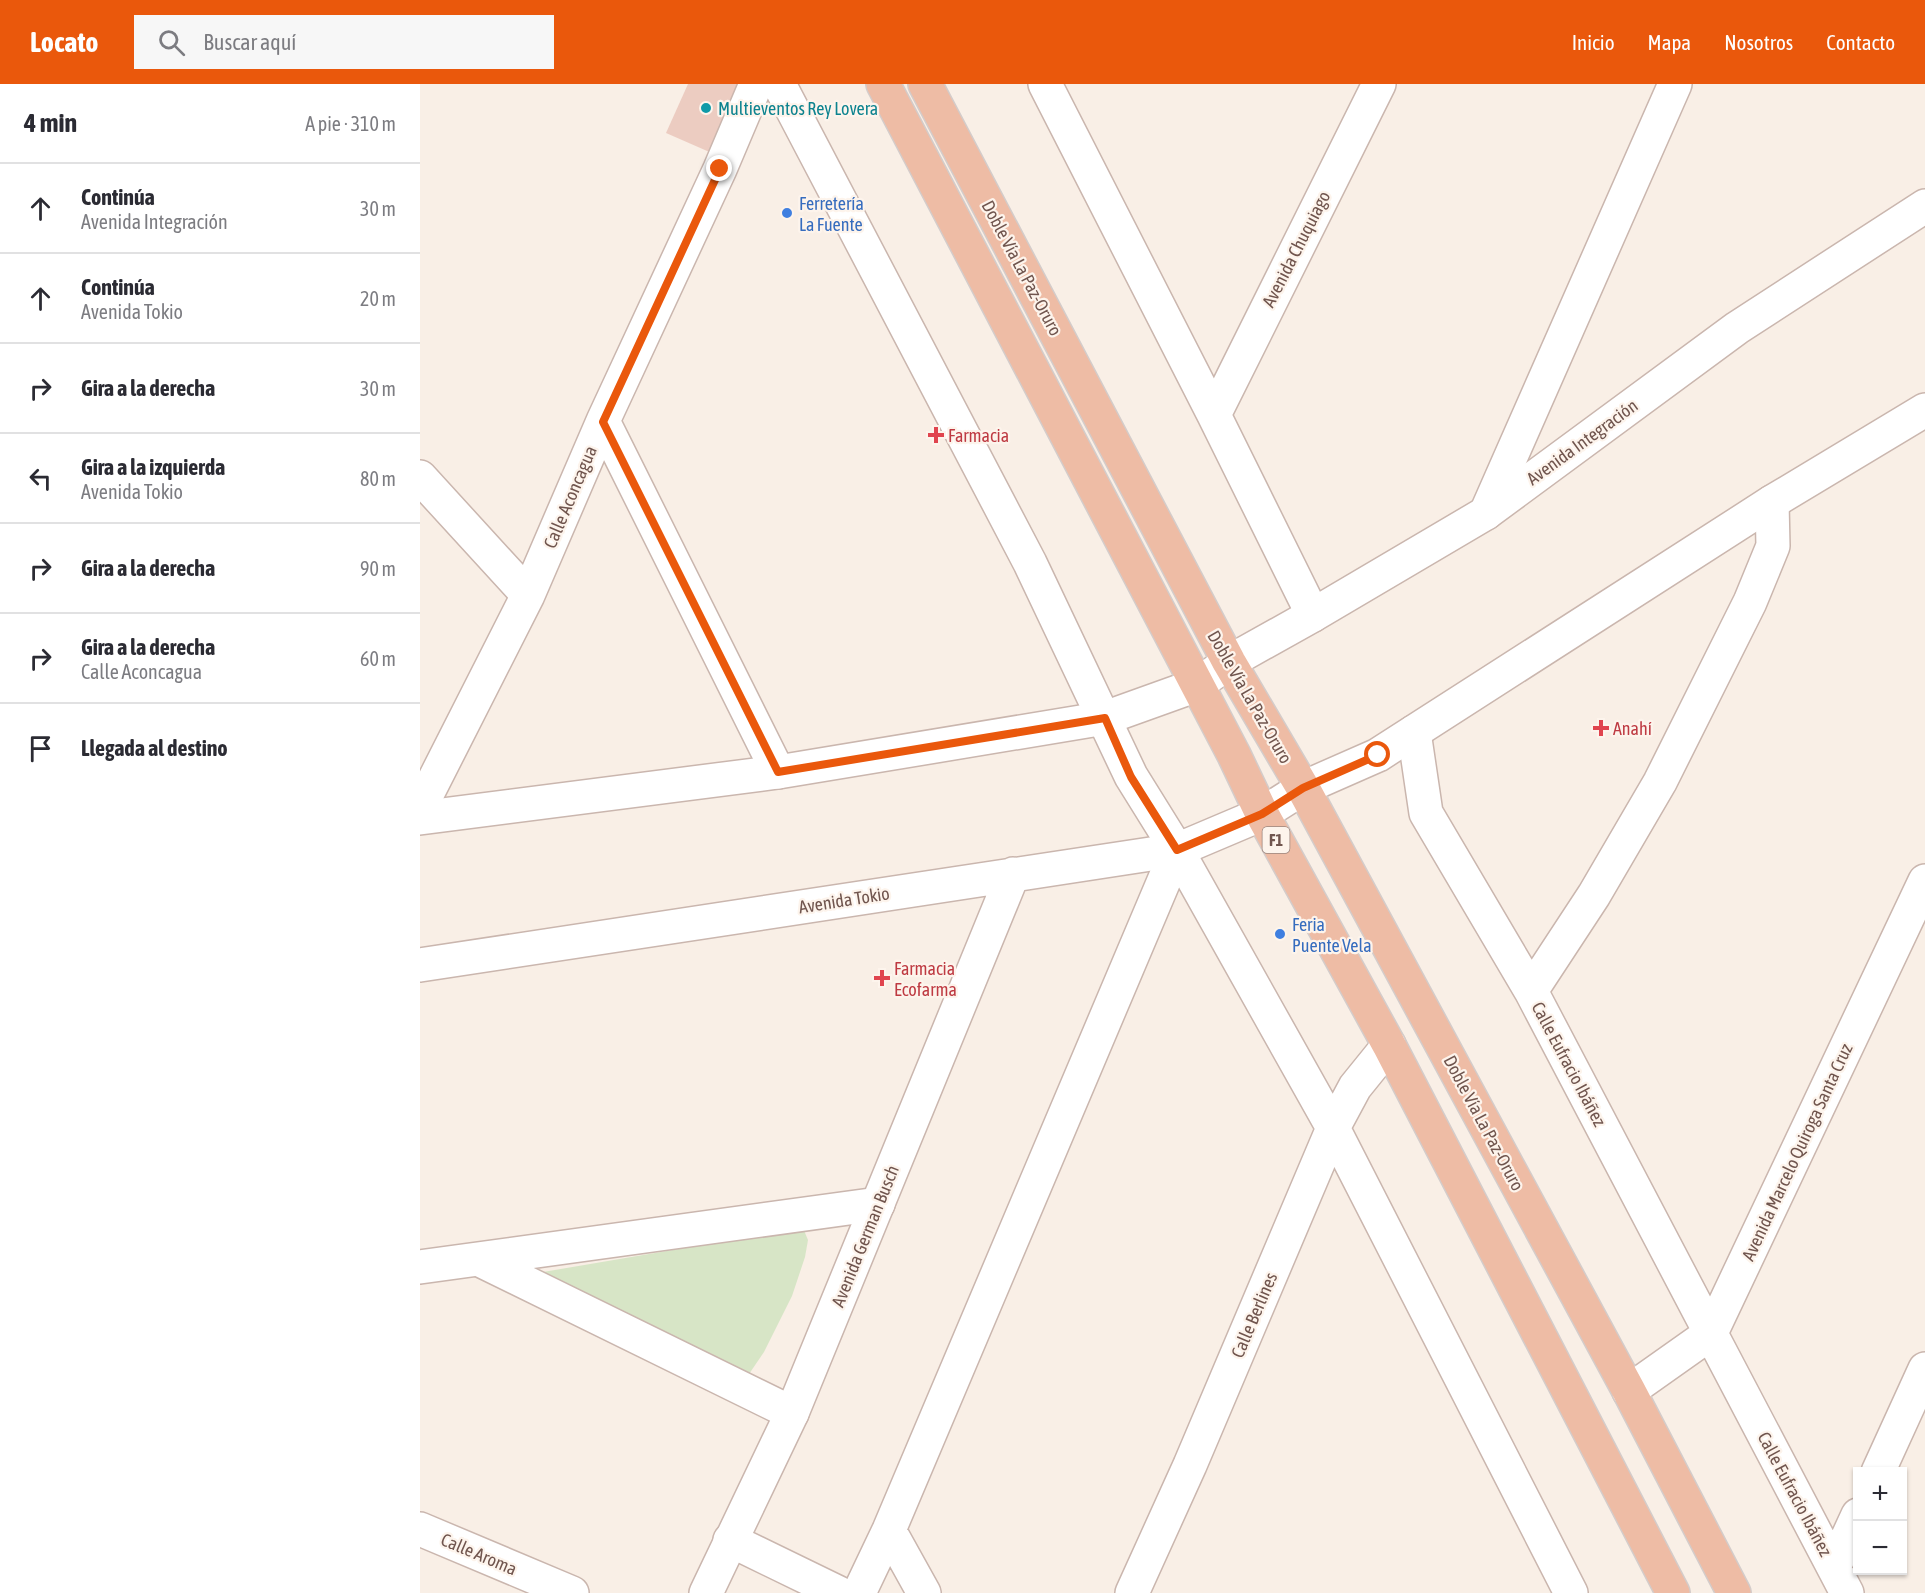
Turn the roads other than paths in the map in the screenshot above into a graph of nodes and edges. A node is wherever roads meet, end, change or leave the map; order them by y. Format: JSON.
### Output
{"nodes":[{"id":1,"x":756,"y":84,"type":"edge"},
{"id":2,"x":779,"y":84,"type":"edge"},
{"id":3,"x":883,"y":84,"type":"edge"},
{"id":4,"x":925,"y":84,"type":"edge"},
{"id":5,"x":1045,"y":84,"type":"edge"},
{"id":6,"x":1379,"y":84,"type":"edge"},
{"id":7,"x":1675,"y":84,"type":"edge"},
{"id":8,"x":1925,"y":206,"type":"edge"},
{"id":9,"x":1925,"y":410,"type":"edge"},
{"id":10,"x":1214,"y":415,"type":"junction"},
{"id":11,"x":603,"y":422,"type":"junction"},
{"id":12,"x":420,"y":477,"type":"edge"},
{"id":13,"x":1772,"y":502,"type":"junction"},
{"id":14,"x":1486,"y":513,"type":"junction"},
{"id":15,"x":528,"y":595,"type":"junction"},
{"id":16,"x":1313,"y":615,"type":"junction"},
{"id":17,"x":1229,"y":662,"type":"junction"},
{"id":18,"x":1197,"y":685,"type":"junction"},
{"id":19,"x":1105,"y":718,"type":"junction"},
{"id":20,"x":1414,"y":732,"type":"junction"},
{"id":21,"x":778,"y":772,"type":"junction"},
{"id":22,"x":1303,"y":788,"type":"junction"},
{"id":23,"x":420,"y":808,"type":"edge"},
{"id":24,"x":1262,"y":814,"type":"junction"},
{"id":25,"x":420,"y":818,"type":"edge"},
{"id":26,"x":1177,"y":850,"type":"junction"},
{"id":27,"x":1013,"y":874,"type":"junction"},
{"id":28,"x":1925,"y":881,"type":"edge"},
{"id":29,"x":420,"y":965,"type":"edge"},
{"id":30,"x":1531,"y":992,"type":"junction"},
{"id":31,"x":1389,"y":1045,"type":"junction"},
{"id":32,"x":1334,"y":1128,"type":"junction"},
{"id":33,"x":878,"y":1204,"type":"junction"},
{"id":34,"x":480,"y":1260,"type":"junction"},
{"id":35,"x":420,"y":1267,"type":"edge"},
{"id":36,"x":1711,"y":1333,"type":"junction"},
{"id":37,"x":1925,"y":1369,"type":"edge"},
{"id":38,"x":1629,"y":1391,"type":"junction"},
{"id":39,"x":792,"y":1413,"type":"junction"},
{"id":40,"x":1880,"y":1467,"type":"edge"},
{"id":41,"x":1855,"y":1521,"type":"edge"},
{"id":42,"x":420,"y":1529,"type":"edge"},
{"id":43,"x":889,"y":1530,"type":"junction"},
{"id":44,"x":730,"y":1540,"type":"junction"},
{"id":45,"x":1840,"y":1580,"type":"edge"},
{"id":46,"x":572,"y":1593,"type":"edge"},
{"id":47,"x":706,"y":1593,"type":"edge"},
{"id":48,"x":839,"y":1593,"type":"edge"},
{"id":49,"x":859,"y":1593,"type":"edge"},
{"id":50,"x":924,"y":1593,"type":"edge"},
{"id":51,"x":1132,"y":1593,"type":"edge"},
{"id":52,"x":1570,"y":1593,"type":"edge"},
{"id":53,"x":1673,"y":1593,"type":"edge"},
{"id":54,"x":1734,"y":1593,"type":"edge"}],
"edges":[{"from":1,"to":11,"type":"street","name":"Calle Aconcagua"},
{"from":2,"to":19,"type":"street"},
{"from":3,"to":18,"type":"highway","name":"Doble Vía La Paz-Oruro","number":"F1"},
{"from":4,"to":17,"type":"highway","name":"Doble Vía La Paz-Oruro"},
{"from":5,"to":10,"type":"street"},
{"from":6,"to":10,"type":"street","name":"Avenida Chuquiago"},
{"from":7,"to":14,"type":"street"},
{"from":8,"to":14,"type":"street","name":"Avenida Integración"},
{"from":9,"to":13,"type":"street"},
{"from":10,"to":16,"type":"street"},
{"from":11,"to":15,"type":"street","name":"Calle Aconcagua"},
{"from":11,"to":21,"type":"street"},
{"from":12,"to":15,"type":"street"},
{"from":13,"to":20,"type":"street"},
{"from":13,"to":30,"type":"street","name":"Calle Eufracio Ibáñez"},
{"from":14,"to":16,"type":"street","name":"Avenida Integración"},
{"from":15,"to":23,"type":"street","name":"Calle Aconcagua"},
{"from":16,"to":17,"type":"street","name":"Avenida Integración"},
{"from":17,"to":18,"type":"street"},
{"from":17,"to":22,"type":"highway","name":"Doble Vía La Paz-Oruro"},
{"from":18,"to":19,"type":"street"},
{"from":18,"to":24,"type":"highway","name":"Doble Vía La Paz-Oruro","number":"F1"},
{"from":19,"to":21,"type":"street"},
{"from":19,"to":26,"type":"street"},
{"from":20,"to":22,"type":"street"},
{"from":20,"to":30,"type":"street"},
{"from":21,"to":25,"type":"street"},
{"from":22,"to":24,"type":"street"},
{"from":22,"to":38,"type":"highway","name":"Doble Vía La Paz-Oruro"},
{"from":24,"to":26,"type":"street","name":"Avenida Tokio"},
{"from":24,"to":31,"type":"highway","name":"Doble Vía La Paz-Oruro","number":"F1"},
{"from":26,"to":27,"type":"street","name":"Avenida Tokio"},
{"from":26,"to":32,"type":"street"},
{"from":26,"to":43,"type":"street"},
{"from":27,"to":29,"type":"street","name":"Avenida Tokio"},
{"from":27,"to":33,"type":"street","name":"Avenida German Busch"},
{"from":28,"to":36,"type":"street","name":"Avenida Marcelo Quiroga Santa Cruz"},
{"from":30,"to":36,"type":"street","name":"Calle Eufracio Ibáñez"},
{"from":31,"to":32,"type":"street","name":"Calle Berlines"},
{"from":31,"to":53,"type":"highway","name":"Doble Vía La Paz-Oruro","number":"F1"},
{"from":32,"to":51,"type":"street","name":"Calle Berlines"},
{"from":32,"to":52,"type":"street"},
{"from":33,"to":34,"type":"street"},
{"from":33,"to":39,"type":"street","name":"Avenida German Busch"},
{"from":34,"to":35,"type":"street"},
{"from":34,"to":39,"type":"street"},
{"from":36,"to":38,"type":"street","name":"Avenida Marcelo Quiroga Santa Cruz"},
{"from":36,"to":45,"type":"street","name":"Calle Eufracio Ibáñez"},
{"from":37,"to":40,"type":"street"},
{"from":38,"to":54,"type":"highway","name":"Doble Vía La Paz-Oruro"},
{"from":39,"to":44,"type":"street","name":"Avenida German Busch"},
{"from":41,"to":45,"type":"street"},
{"from":42,"to":46,"type":"street","name":"Calle Aroma"},
{"from":43,"to":49,"type":"street"},
{"from":43,"to":50,"type":"street"},
{"from":44,"to":47,"type":"street","name":"Avenida German Busch"},
{"from":44,"to":48,"type":"street"}]}
